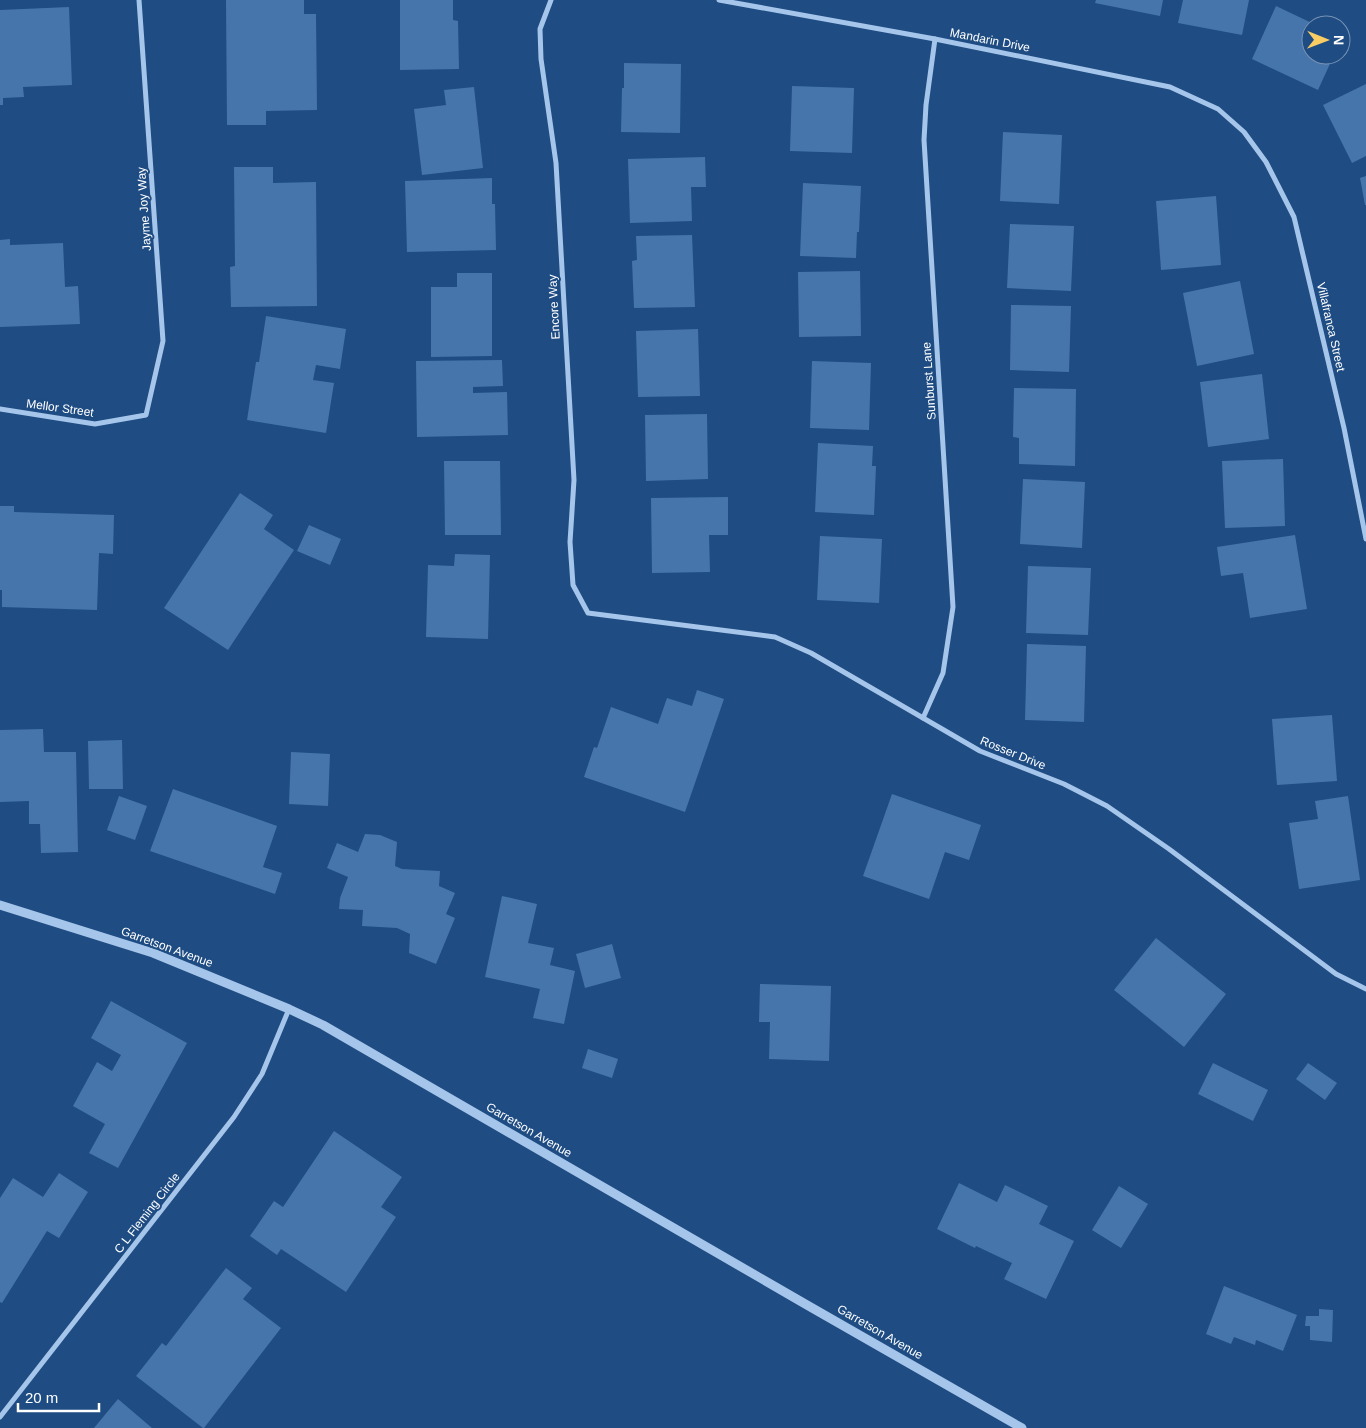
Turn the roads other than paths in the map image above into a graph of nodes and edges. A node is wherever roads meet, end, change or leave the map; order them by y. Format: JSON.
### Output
{"nodes":[{"id":1,"x":139,"y":0,"type":"edge"},
{"id":2,"x":551,"y":0,"type":"edge"},
{"id":3,"x":719,"y":0,"type":"edge"},
{"id":4,"x":935,"y":39,"type":"junction"},
{"id":5,"x":1244,"y":132,"type":"joint"},
{"id":6,"x":0,"y":409,"type":"edge"},
{"id":7,"x":146,"y":414,"type":"joint"},
{"id":8,"x":1366,"y":538,"type":"edge"},
{"id":9,"x":588,"y":613,"type":"joint"},
{"id":10,"x":923,"y":718,"type":"junction"},
{"id":11,"x":0,"y":905,"type":"edge"},
{"id":12,"x":1366,"y":989,"type":"edge"},
{"id":13,"x":289,"y":1009,"type":"junction"},
{"id":14,"x":0,"y":1416,"type":"edge"},
{"id":15,"x":1022,"y":1428,"type":"edge"}],
"edges":[{"from":1,"to":7,"type":"street","name":"Jayme Joy Way"},
{"from":2,"to":9,"type":"street","name":"Encore Way"},
{"from":3,"to":4,"type":"street","name":"Mandarin Drive"},
{"from":4,"to":5,"type":"street","name":"Mandarin Drive"},
{"from":4,"to":10,"type":"street","name":"Sunburst Lane"},
{"from":5,"to":8,"type":"street","name":"Villafranca Street"},
{"from":6,"to":7,"type":"street","name":"Mellor Street"},
{"from":9,"to":10,"type":"street","name":"Rosser Drive"},
{"from":10,"to":12,"type":"street","name":"Rosser Drive"},
{"from":11,"to":13,"type":"street","name":"Garretson Avenue"},
{"from":13,"to":14,"type":"street","name":"C L Fleming Circle"},
{"from":13,"to":15,"type":"street","name":"Garretson Avenue"}]}
